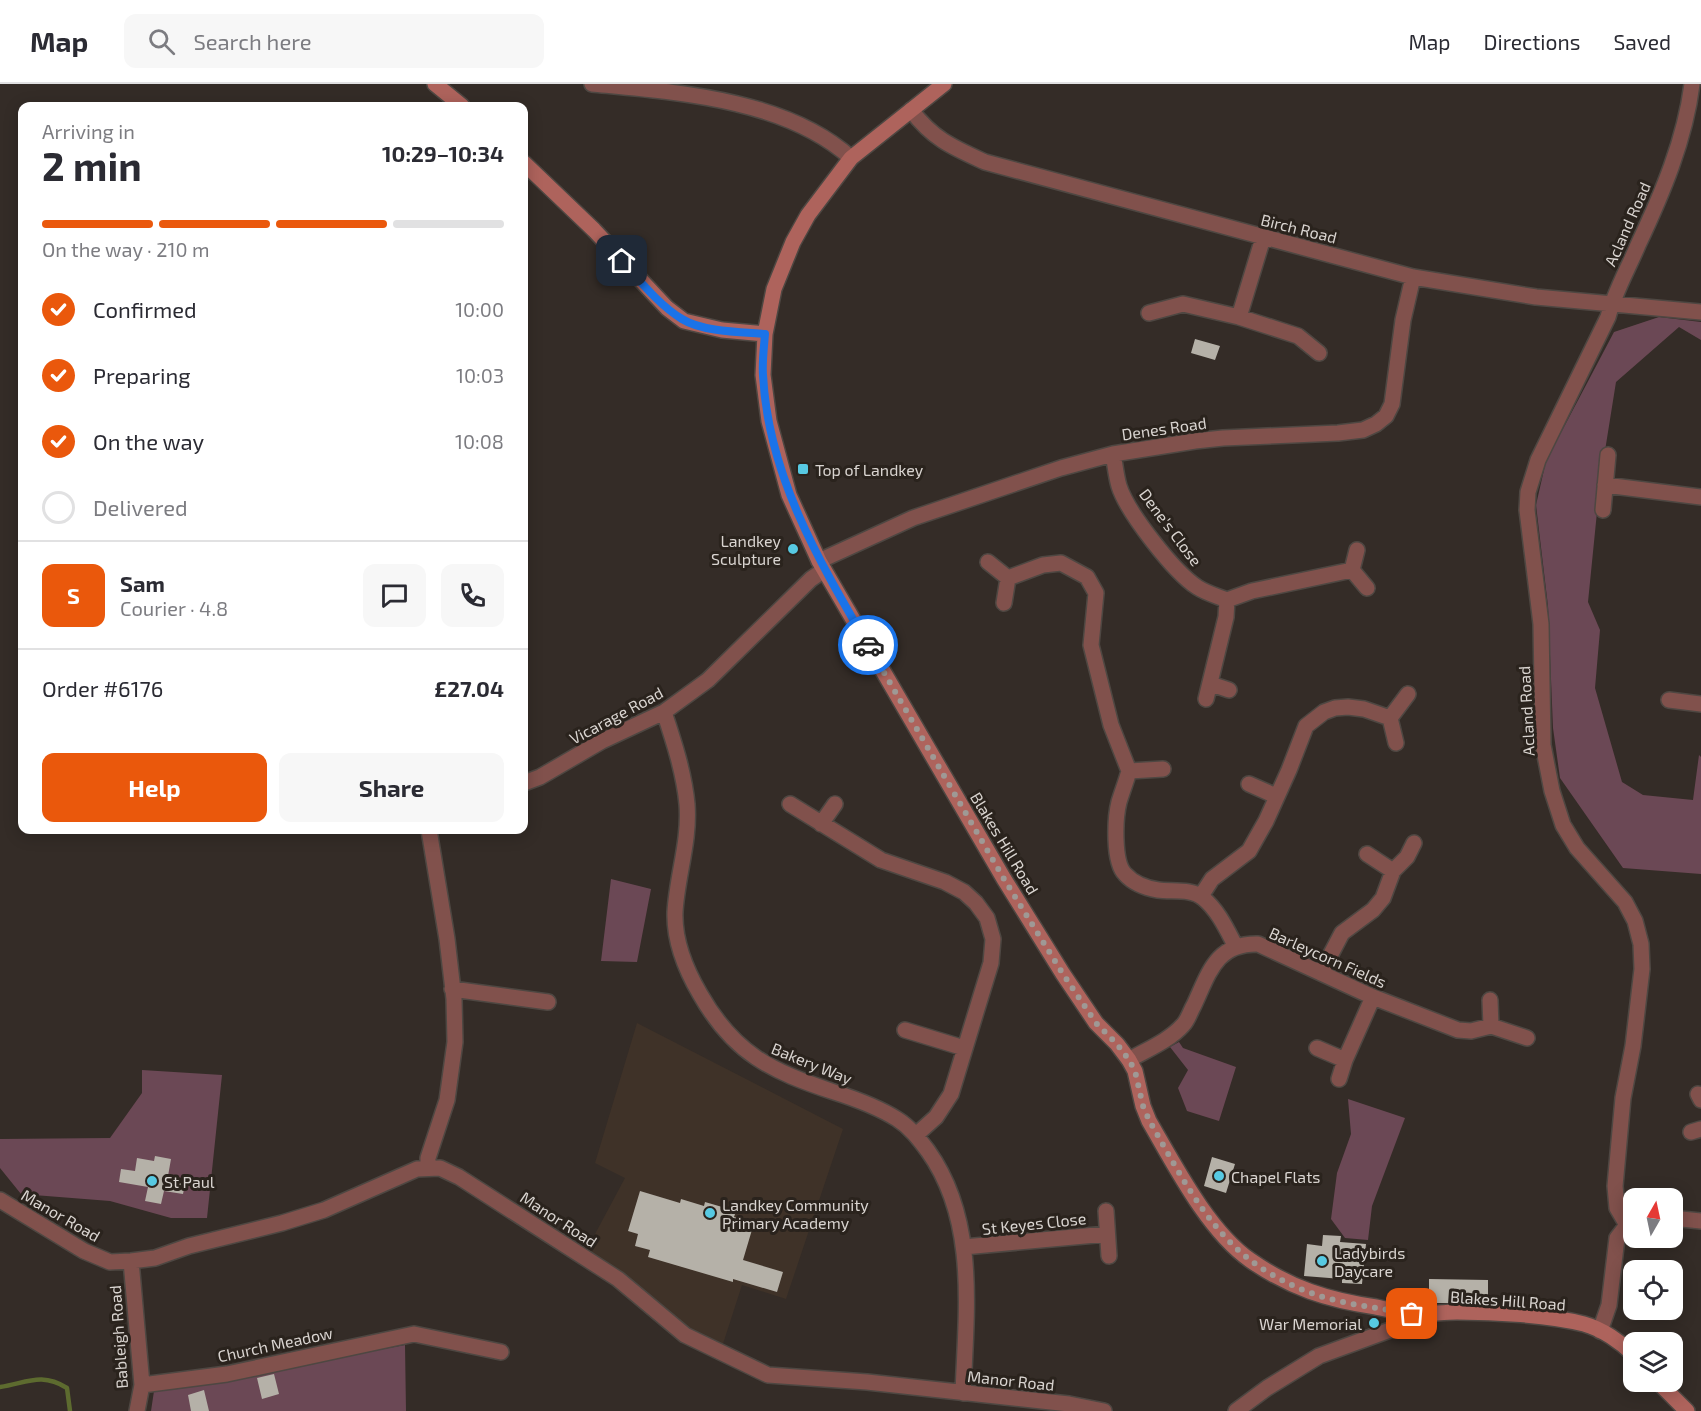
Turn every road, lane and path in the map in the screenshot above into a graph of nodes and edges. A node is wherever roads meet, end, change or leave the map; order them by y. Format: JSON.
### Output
{"nodes":[{"id":1,"x":435,"y":84,"type":"edge"},
{"id":2,"x":592,"y":84,"type":"edge"},
{"id":3,"x":944,"y":84,"type":"edge"},
{"id":4,"x":1692,"y":84,"type":"edge"},
{"id":5,"x":457,"y":102,"type":"edge"},
{"id":6,"x":911,"y":110,"type":"junction"},
{"id":7,"x":851,"y":158,"type":"junction"},
{"id":8,"x":528,"y":167,"type":"edge"},
{"id":9,"x":1263,"y":237,"type":"junction"},
{"id":10,"x":1413,"y":277,"type":"junction"},
{"id":11,"x":1611,"y":305,"type":"junction"},
{"id":12,"x":1701,"y":312,"type":"edge"},
{"id":13,"x":1149,"y":313,"type":"dead end"},
{"id":14,"x":1239,"y":316,"type":"junction"},
{"id":15,"x":765,"y":334,"type":"junction"},
{"id":16,"x":1319,"y":353,"type":"dead end"},
{"id":17,"x":1113,"y":454,"type":"junction"},
{"id":18,"x":1608,"y":455,"type":"dead end"},
{"id":19,"x":1605,"y":485,"type":"junction"},
{"id":20,"x":1701,"y":497,"type":"edge"},
{"id":21,"x":1603,"y":510,"type":"dead end"},
{"id":22,"x":1357,"y":550,"type":"dead end"},
{"id":23,"x":988,"y":562,"type":"dead end"},
{"id":24,"x":822,"y":565,"type":"junction"},
{"id":25,"x":1352,"y":570,"type":"junction"},
{"id":26,"x":1008,"y":578,"type":"junction"},
{"id":27,"x":1367,"y":588,"type":"dead end"},
{"id":28,"x":1227,"y":600,"type":"junction"},
{"id":29,"x":1004,"y":603,"type":"dead end"},
{"id":30,"x":1229,"y":690,"type":"dead end"},
{"id":31,"x":1407,"y":694,"type":"dead end"},
{"id":32,"x":1669,"y":700,"type":"dead end"},
{"id":33,"x":1701,"y":704,"type":"edge"},
{"id":34,"x":664,"y":712,"type":"junction"},
{"id":35,"x":1390,"y":718,"type":"junction"},
{"id":36,"x":1396,"y":743,"type":"dead end"},
{"id":37,"x":1163,"y":769,"type":"dead end"},
{"id":38,"x":1129,"y":771,"type":"junction"},
{"id":39,"x":528,"y":782,"type":"edge"},
{"id":40,"x":1249,"y":784,"type":"dead end"},
{"id":41,"x":1276,"y":796,"type":"junction"},
{"id":42,"x":790,"y":804,"type":"dead end"},
{"id":43,"x":835,"y":804,"type":"dead end"},
{"id":44,"x":821,"y":824,"type":"junction"},
{"id":45,"x":430,"y":834,"type":"edge"},
{"id":46,"x":1414,"y":843,"type":"dead end"},
{"id":47,"x":1367,"y":854,"type":"dead end"},
{"id":48,"x":1393,"y":871,"type":"junction"},
{"id":49,"x":1201,"y":896,"type":"junction"},
{"id":50,"x":1236,"y":947,"type":"junction"},
{"id":51,"x":1321,"y":973,"type":"junction"},
{"id":52,"x":452,"y":989,"type":"junction"},
{"id":53,"x":1373,"y":997,"type":"junction"},
{"id":54,"x":1491,"y":1000,"type":"dead end"},
{"id":55,"x":548,"y":1002,"type":"dead end"},
{"id":56,"x":1491,"y":1026,"type":"junction"},
{"id":57,"x":905,"y":1030,"type":"dead end"},
{"id":58,"x":1527,"y":1038,"type":"dead end"},
{"id":59,"x":964,"y":1048,"type":"junction"},
{"id":60,"x":1317,"y":1048,"type":"dead end"},
{"id":61,"x":1129,"y":1060,"type":"junction"},
{"id":62,"x":1345,"y":1060,"type":"junction"},
{"id":63,"x":1339,"y":1079,"type":"dead end"},
{"id":64,"x":916,"y":1134,"type":"junction"},
{"id":65,"x":428,"y":1168,"type":"junction"},
{"id":66,"x":0,"y":1200,"type":"edge"},
{"id":67,"x":1106,"y":1211,"type":"dead end"},
{"id":68,"x":1623,"y":1215,"type":"edge"},
{"id":69,"x":1683,"y":1219,"type":"edge"},
{"id":70,"x":1701,"y":1221,"type":"edge"},
{"id":71,"x":1623,"y":1231,"type":"edge"},
{"id":72,"x":1107,"y":1234,"type":"junction"},
{"id":73,"x":964,"y":1247,"type":"junction"},
{"id":74,"x":1109,"y":1256,"type":"dead end"},
{"id":75,"x":131,"y":1261,"type":"junction"},
{"id":76,"x":1412,"y":1314,"type":"junction"},
{"id":77,"x":1600,"y":1331,"type":"junction"},
{"id":78,"x":1623,"y":1347,"type":"edge"},
{"id":79,"x":501,"y":1352,"type":"dead end"},
{"id":80,"x":142,"y":1385,"type":"junction"},
{"id":81,"x":1668,"y":1392,"type":"edge"},
{"id":82,"x":963,"y":1393,"type":"junction"},
{"id":83,"x":137,"y":1411,"type":"edge"},
{"id":84,"x":1104,"y":1411,"type":"edge"},
{"id":85,"x":1236,"y":1411,"type":"edge"},
{"id":86,"x":1687,"y":1411,"type":"edge"}],
"edges":[{"from":1,"to":5,"type":"street"},
{"from":2,"to":7,"type":"street"},
{"from":3,"to":6,"type":"street","name":"Blakes Hill Road"},
{"from":4,"to":11,"type":"street","name":"Acland Road"},
{"from":6,"to":7,"type":"street","name":"Blakes Hill Road"},
{"from":6,"to":9,"type":"street","name":"Birch Road"},
{"from":7,"to":15,"type":"street","name":"Blakes Hill Road"},
{"from":8,"to":15,"type":"street"},
{"from":9,"to":10,"type":"street","name":"Birch Road"},
{"from":9,"to":14,"type":"street"},
{"from":10,"to":11,"type":"street","name":"Birch Road"},
{"from":10,"to":17,"type":"street","name":"Denes Road"},
{"from":11,"to":12,"type":"street","name":"Birch Road"},
{"from":11,"to":68,"type":"street","name":"Acland Road"},
{"from":13,"to":14,"type":"street"},
{"from":14,"to":16,"type":"street"},
{"from":15,"to":24,"type":"street","name":"Blakes Hill Road"},
{"from":17,"to":24,"type":"street","name":"Denes Road"},
{"from":17,"to":28,"type":"street","name":"Dene's Close"},
{"from":18,"to":19,"type":"street"},
{"from":19,"to":20,"type":"street"},
{"from":19,"to":21,"type":"street"},
{"from":22,"to":25,"type":"street"},
{"from":23,"to":26,"type":"street"},
{"from":24,"to":34,"type":"street","name":"Vicarage Road"},
{"from":24,"to":61,"type":"street","name":"Blakes Hill Road"},
{"from":25,"to":27,"type":"street"},
{"from":25,"to":28,"type":"street"},
{"from":26,"to":29,"type":"street"},
{"from":26,"to":38,"type":"street"},
{"from":28,"to":30,"type":"street"},
{"from":31,"to":35,"type":"street"},
{"from":32,"to":33,"type":"street"},
{"from":34,"to":39,"type":"street","name":"Vicarage Road"},
{"from":34,"to":64,"type":"street","name":"Bakery Way"},
{"from":35,"to":36,"type":"street"},
{"from":35,"to":41,"type":"street"},
{"from":37,"to":38,"type":"street"},
{"from":38,"to":49,"type":"street"},
{"from":40,"to":41,"type":"street"},
{"from":41,"to":49,"type":"street"},
{"from":42,"to":44,"type":"street"},
{"from":43,"to":44,"type":"street"},
{"from":44,"to":59,"type":"street"},
{"from":45,"to":52,"type":"street"},
{"from":46,"to":48,"type":"street"},
{"from":47,"to":48,"type":"street"},
{"from":48,"to":51,"type":"street"},
{"from":49,"to":50,"type":"street"},
{"from":50,"to":51,"type":"street","name":"Barleycorn Fields"},
{"from":50,"to":61,"type":"street"},
{"from":51,"to":53,"type":"street","name":"Barleycorn Fields"},
{"from":52,"to":55,"type":"street"},
{"from":52,"to":65,"type":"street"},
{"from":53,"to":56,"type":"street","name":"Barleycorn Fields"},
{"from":53,"to":62,"type":"street"},
{"from":54,"to":56,"type":"street"},
{"from":56,"to":58,"type":"street","name":"Barleycorn Fields"},
{"from":57,"to":59,"type":"street"},
{"from":59,"to":64,"type":"street"},
{"from":60,"to":62,"type":"street"},
{"from":61,"to":76,"type":"street","name":"Blakes Hill Road"},
{"from":62,"to":63,"type":"street"},
{"from":64,"to":73,"type":"street","name":"Bakery Way"},
{"from":65,"to":75,"type":"street","name":"Manor Road"},
{"from":65,"to":82,"type":"street","name":"Manor Road"},
{"from":66,"to":75,"type":"street","name":"Manor Road"},
{"from":67,"to":72,"type":"street","name":"St Keyes Close"},
{"from":69,"to":70,"type":"street"},
{"from":71,"to":77,"type":"street","name":"Acland Road"},
{"from":72,"to":73,"type":"street","name":"St Keyes Close"},
{"from":72,"to":74,"type":"street","name":"St Keyes Close"},
{"from":73,"to":82,"type":"street","name":"Bakery Way"},
{"from":75,"to":80,"type":"street","name":"Bableigh Road"},
{"from":76,"to":77,"type":"street","name":"Blakes Hill Road"},
{"from":76,"to":85,"type":"street"},
{"from":77,"to":78,"type":"street","name":"Blakes Hill Road"},
{"from":79,"to":80,"type":"street","name":"Church Meadow"},
{"from":80,"to":83,"type":"street","name":"Bableigh Road"},
{"from":81,"to":86,"type":"street"},
{"from":82,"to":84,"type":"street","name":"Manor Road"}]}
